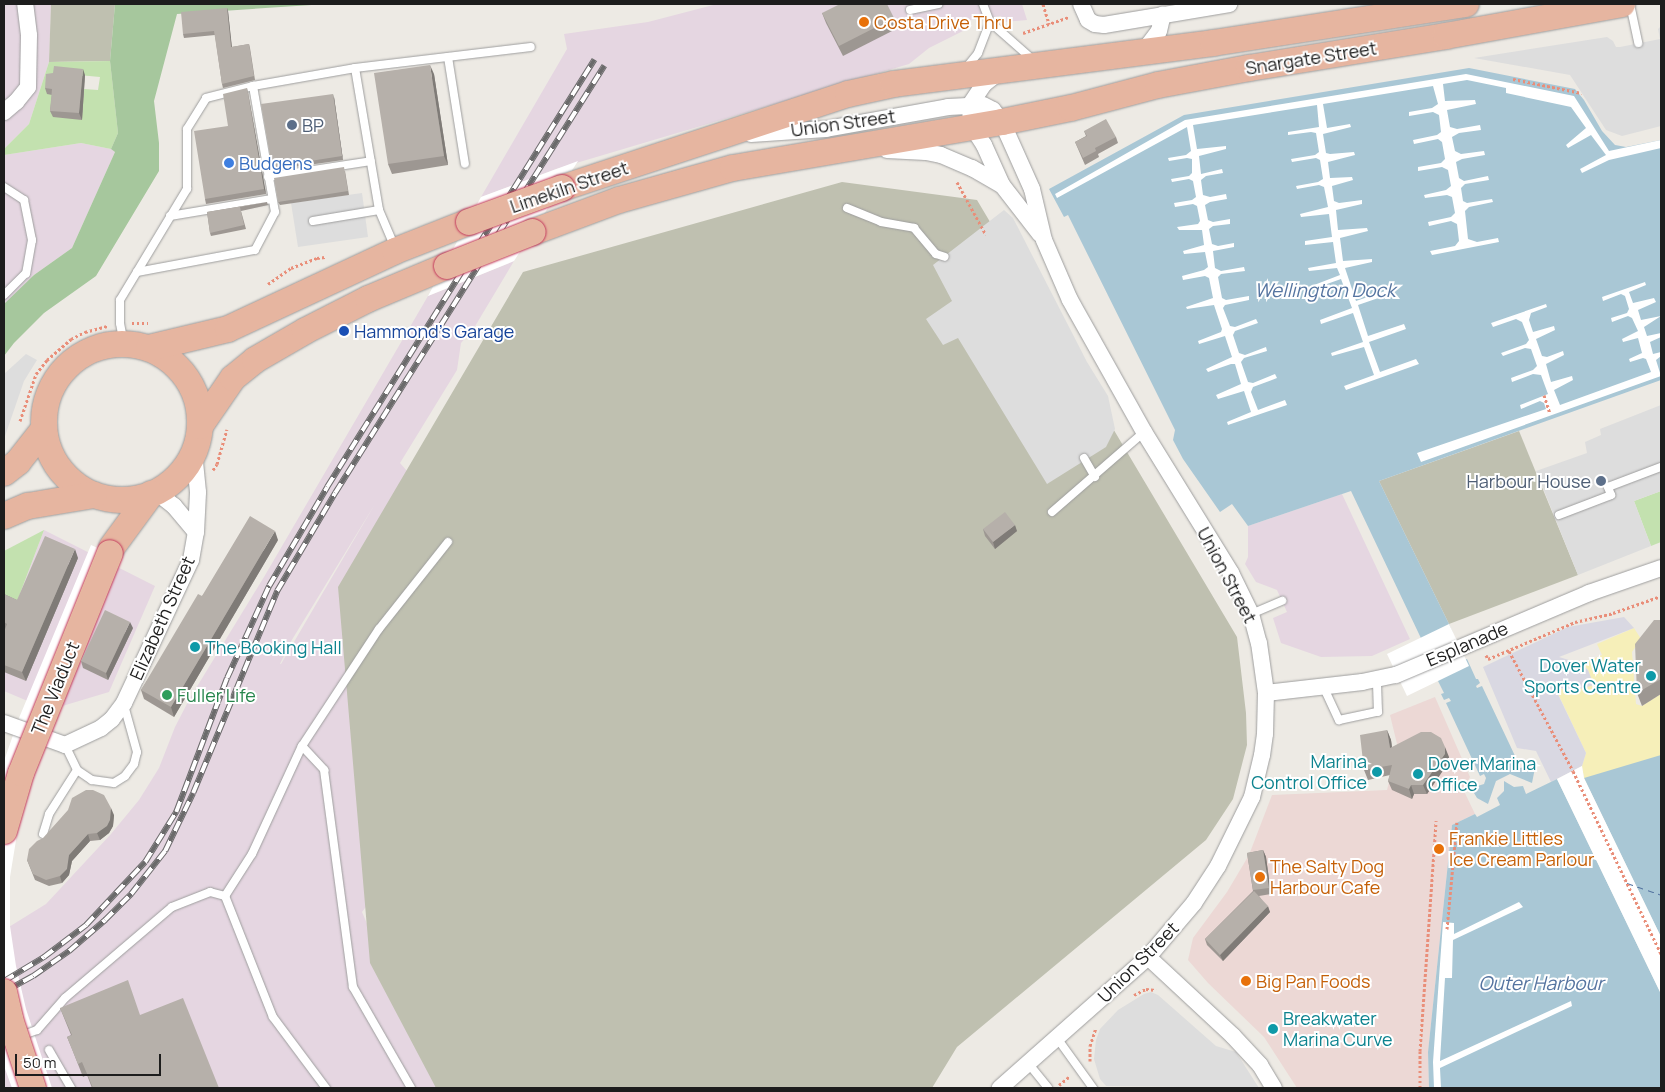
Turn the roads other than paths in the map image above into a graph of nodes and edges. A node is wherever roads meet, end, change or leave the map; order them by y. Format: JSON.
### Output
{"nodes":[{"id":1,"x":25,"y":4,"type":"edge"},
{"id":2,"x":938,"y":4,"type":"edge"},
{"id":3,"x":983,"y":4,"type":"edge"},
{"id":4,"x":1229,"y":4,"type":"edge"},
{"id":5,"x":1466,"y":4,"type":"edge"},
{"id":6,"x":1622,"y":4,"type":"edge"},
{"id":7,"x":1630,"y":4,"type":"edge"},
{"id":8,"x":1431,"y":7,"type":"edge"},
{"id":9,"x":1082,"y":8,"type":"edge"},
{"id":10,"x":910,"y":10,"type":"dead end"},
{"id":11,"x":1163,"y":14,"type":"junction"},
{"id":12,"x":990,"y":22,"type":"junction"},
{"id":13,"x":1638,"y":43,"type":"dead end"},
{"id":14,"x":531,"y":47,"type":"dead end"},
{"id":15,"x":1143,"y":52,"type":"junction"},
{"id":16,"x":448,"y":57,"type":"junction"},
{"id":17,"x":1040,"y":66,"type":"junction"},
{"id":18,"x":355,"y":68,"type":"junction"},
{"id":19,"x":1004,"y":69,"type":"junction"},
{"id":20,"x":963,"y":74,"type":"junction"},
{"id":21,"x":253,"y":86,"type":"junction"},
{"id":22,"x":4,"y":112,"type":"edge"},
{"id":23,"x":971,"y":115,"type":"junction"},
{"id":24,"x":1002,"y":122,"type":"junction"},
{"id":25,"x":715,"y":137,"type":"junction"},
{"id":26,"x":853,"y":145,"type":"junction"},
{"id":27,"x":371,"y":161,"type":"junction"},
{"id":28,"x":465,"y":164,"type":"dead end"},
{"id":29,"x":268,"y":177,"type":"junction"},
{"id":30,"x":1002,"y":185,"type":"junction"},
{"id":31,"x":4,"y":187,"type":"edge"},
{"id":32,"x":272,"y":199,"type":"junction"},
{"id":33,"x":847,"y":208,"type":"dead end"},
{"id":34,"x":380,"y":210,"type":"junction"},
{"id":35,"x":170,"y":216,"type":"junction"},
{"id":36,"x":313,"y":221,"type":"dead end"},
{"id":37,"x":1044,"y":240,"type":"junction"},
{"id":38,"x":395,"y":251,"type":"junction"},
{"id":39,"x":945,"y":258,"type":"dead end"},
{"id":40,"x":138,"y":272,"type":"junction"},
{"id":41,"x":4,"y":295,"type":"edge"},
{"id":42,"x":137,"y":346,"type":"junction"},
{"id":43,"x":200,"y":426,"type":"junction"},
{"id":44,"x":44,"y":429,"type":"junction"},
{"id":45,"x":1144,"y":432,"type":"junction"},
{"id":46,"x":194,"y":452,"type":"junction"},
{"id":47,"x":1084,"y":458,"type":"dead end"},
{"id":48,"x":1661,"y":467,"type":"edge"},
{"id":49,"x":4,"y":473,"type":"edge"},
{"id":50,"x":1095,"y":477,"type":"junction"},
{"id":51,"x":154,"y":493,"type":"junction"},
{"id":52,"x":101,"y":497,"type":"junction"},
{"id":53,"x":1052,"y":512,"type":"dead end"},
{"id":54,"x":4,"y":516,"type":"edge"},
{"id":55,"x":1559,"y":516,"type":"dead end"},
{"id":56,"x":196,"y":532,"type":"junction"},
{"id":57,"x":448,"y":542,"type":"dead end"},
{"id":58,"x":111,"y":550,"type":"junction"},
{"id":59,"x":1661,"y":568,"type":"edge"},
{"id":60,"x":1282,"y":601,"type":"dead end"},
{"id":61,"x":1251,"y":614,"type":"junction"},
{"id":62,"x":1377,"y":679,"type":"junction"},
{"id":63,"x":1323,"y":686,"type":"junction"},
{"id":64,"x":1266,"y":693,"type":"junction"},
{"id":65,"x":124,"y":703,"type":"junction"},
{"id":66,"x":4,"y":724,"type":"edge"},
{"id":67,"x":65,"y":745,"type":"junction"},
{"id":68,"x":302,"y":746,"type":"junction"},
{"id":69,"x":77,"y":770,"type":"junction"},
{"id":70,"x":4,"y":831,"type":"edge"},
{"id":71,"x":43,"y":834,"type":"dead end"},
{"id":72,"x":225,"y":896,"type":"junction"},
{"id":73,"x":1148,"y":957,"type":"junction"},
{"id":74,"x":4,"y":992,"type":"edge"},
{"id":75,"x":1057,"y":1038,"type":"junction"},
{"id":76,"x":4,"y":1042,"type":"edge"},
{"id":77,"x":49,"y":1050,"type":"dead end"},
{"id":78,"x":1028,"y":1063,"type":"junction"},
{"id":79,"x":1003,"y":1087,"type":"edge"},
{"id":80,"x":33,"y":1088,"type":"edge"},
{"id":81,"x":71,"y":1088,"type":"edge"},
{"id":82,"x":326,"y":1088,"type":"edge"},
{"id":83,"x":411,"y":1088,"type":"edge"},
{"id":84,"x":1048,"y":1088,"type":"edge"},
{"id":85,"x":1093,"y":1088,"type":"edge"},
{"id":86,"x":1274,"y":1088,"type":"edge"}],
"edges":[{"from":1,"to":22,"type":"street"},
{"from":2,"to":10,"type":"lane"},
{"from":3,"to":12,"type":"lane"},
{"from":4,"to":11,"type":"street"},
{"from":5,"to":8,"type":"highway","name":"Snargate Street"},
{"from":6,"to":24,"type":"highway","name":"Snargate Street"},
{"from":7,"to":13,"type":"lane"},
{"from":8,"to":15,"type":"highway","name":"Snargate Street"},
{"from":9,"to":11,"type":"street"},
{"from":11,"to":15,"type":"street"},
{"from":12,"to":17,"type":"lane"},
{"from":12,"to":20,"type":"lane"},
{"from":14,"to":16,"type":"lane"},
{"from":15,"to":17,"type":"highway","name":"Snargate Street"},
{"from":16,"to":18,"type":"lane"},
{"from":16,"to":28,"type":"lane"},
{"from":17,"to":19,"type":"highway","name":"Snargate Street"},
{"from":18,"to":21,"type":"lane"},
{"from":18,"to":27,"type":"lane"},
{"from":19,"to":20,"type":"highway","name":"Limekiln Street"},
{"from":19,"to":23,"type":"street"},
{"from":20,"to":25,"type":"highway","name":"Limekiln Street"},
{"from":21,"to":29,"type":"lane"},
{"from":21,"to":35,"type":"lane"},
{"from":23,"to":24,"type":"highway","name":"Snargate Street"},
{"from":23,"to":25,"type":"street","name":"Union Street"},
{"from":23,"to":26,"type":"highway","name":"Limekiln Street"},
{"from":23,"to":30,"type":"street","name":"Union Street"},
{"from":24,"to":37,"type":"street","name":"Union Street"},
{"from":25,"to":38,"type":"highway","name":"Limekiln Street","bridge":true},
{"from":26,"to":30,"type":"street","name":"Union Street"},
{"from":26,"to":43,"type":"highway","name":"Limekiln Street","bridge":true},
{"from":27,"to":29,"type":"lane"},
{"from":27,"to":34,"type":"lane"},
{"from":29,"to":32,"type":"lane"},
{"from":30,"to":37,"type":"street","name":"Union Street"},
{"from":31,"to":41,"type":"lane"},
{"from":32,"to":35,"type":"lane"},
{"from":32,"to":40,"type":"lane"},
{"from":33,"to":39,"type":"lane"},
{"from":34,"to":36,"type":"lane"},
{"from":34,"to":38,"type":"lane"},
{"from":35,"to":40,"type":"lane"},
{"from":37,"to":45,"type":"street","name":"Union Street"},
{"from":38,"to":42,"type":"highway","name":"Limekiln Street"},
{"from":40,"to":42,"type":"lane"},
{"from":42,"to":43,"type":"highway"},
{"from":42,"to":44,"type":"highway"},
{"from":43,"to":46,"type":"highway"},
{"from":44,"to":49,"type":"highway"},
{"from":44,"to":52,"type":"highway"},
{"from":45,"to":50,"type":"lane"},
{"from":45,"to":61,"type":"street","name":"Union Street"},
{"from":46,"to":51,"type":"highway"},
{"from":46,"to":56,"type":"street","name":"Elizabeth Street"},
{"from":47,"to":50,"type":"lane"},
{"from":48,"to":55,"type":"lane"},
{"from":50,"to":53,"type":"lane"},
{"from":51,"to":52,"type":"highway"},
{"from":51,"to":56,"type":"street","name":"Elizabeth Street"},
{"from":51,"to":58,"type":"highway","name":"The Viaduct"},
{"from":52,"to":54,"type":"highway"},
{"from":52,"to":58,"type":"highway","name":"The Viaduct"},
{"from":56,"to":65,"type":"street","name":"Elizabeth Street"},
{"from":57,"to":68,"type":"lane"},
{"from":58,"to":70,"type":"highway","name":"The Viaduct","bridge":true},
{"from":59,"to":62,"type":"street","name":"Esplanade"},
{"from":60,"to":61,"type":"lane"},
{"from":61,"to":64,"type":"street","name":"Union Street"},
{"from":62,"to":63,"type":"street","name":"Esplanade"},
{"from":62,"to":63,"type":"lane"},
{"from":63,"to":64,"type":"street","name":"Esplanade"},
{"from":64,"to":73,"type":"street","name":"Union Street"},
{"from":65,"to":67,"type":"street","name":"Elizabeth Street"},
{"from":65,"to":69,"type":"lane"},
{"from":66,"to":67,"type":"street"},
{"from":67,"to":69,"type":"lane"},
{"from":68,"to":72,"type":"lane"},
{"from":68,"to":83,"type":"lane"},
{"from":69,"to":71,"type":"lane"},
{"from":72,"to":76,"type":"lane"},
{"from":72,"to":82,"type":"lane"},
{"from":73,"to":75,"type":"street","name":"Union Street"},
{"from":73,"to":86,"type":"street"},
{"from":74,"to":80,"type":"highway","bridge":true},
{"from":75,"to":78,"type":"street","name":"Union Street"},
{"from":75,"to":85,"type":"lane"},
{"from":77,"to":81,"type":"lane"},
{"from":78,"to":79,"type":"street","name":"Union Street"},
{"from":78,"to":84,"type":"lane"}]}
